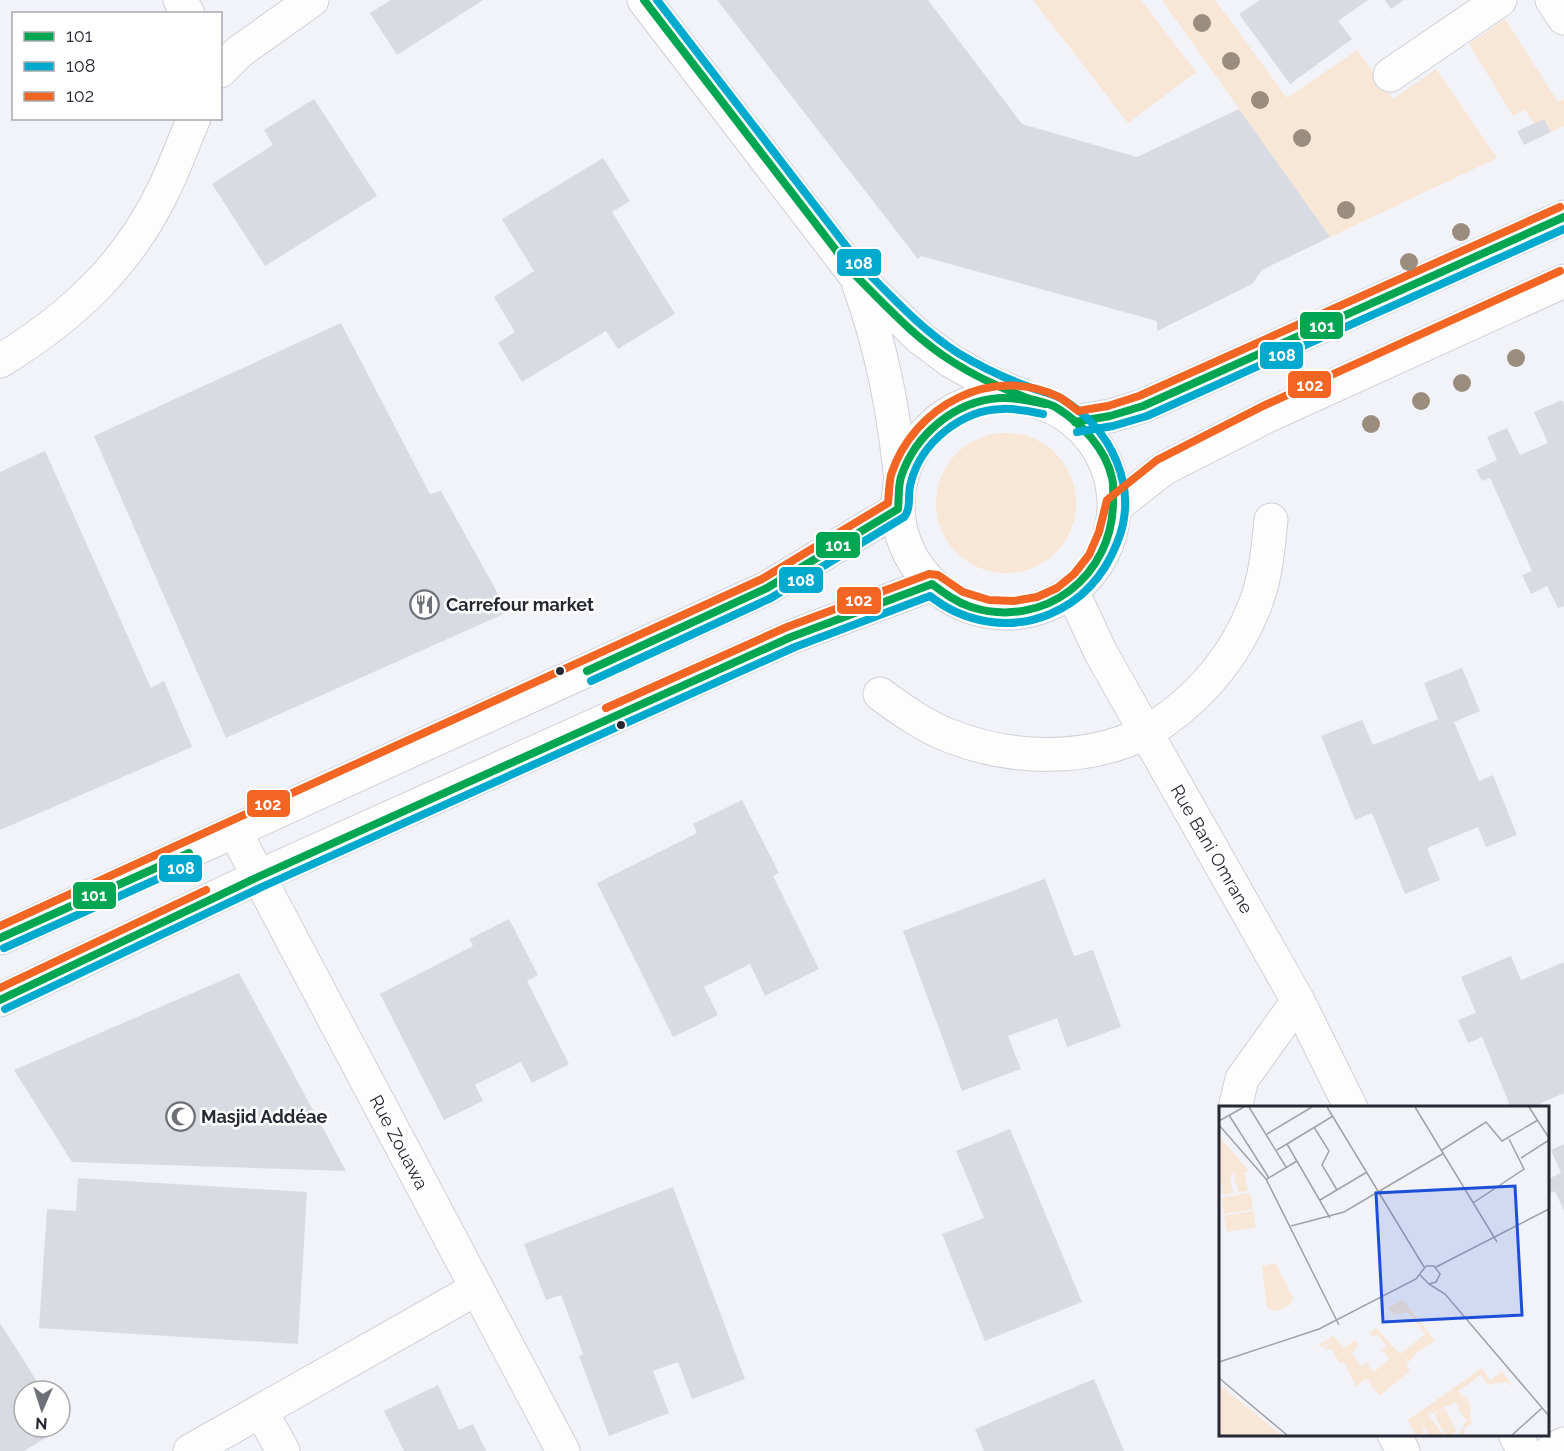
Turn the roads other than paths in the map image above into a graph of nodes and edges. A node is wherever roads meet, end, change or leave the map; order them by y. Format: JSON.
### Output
{"nodes":[{"id":1,"x":312,"y":0,"type":"edge"},
{"id":2,"x":644,"y":0,"type":"edge"},
{"id":3,"x":1500,"y":0,"type":"edge"},
{"id":4,"x":222,"y":66,"type":"edge"},
{"id":5,"x":1390,"y":75,"type":"dead end"},
{"id":6,"x":193,"y":120,"type":"edge"},
{"id":7,"x":1564,"y":216,"type":"edge"},
{"id":8,"x":855,"y":275,"type":"junction"},
{"id":9,"x":1564,"y":281,"type":"edge"},
{"id":10,"x":0,"y":361,"type":"edge"},
{"id":11,"x":1025,"y":397,"type":"junction"},
{"id":12,"x":1075,"y":422,"type":"junction"},
{"id":13,"x":899,"y":494,"type":"junction"},
{"id":14,"x":1115,"y":507,"type":"junction"},
{"id":15,"x":1271,"y":520,"type":"dead end"},
{"id":16,"x":932,"y":584,"type":"junction"},
{"id":17,"x":1072,"y":591,"type":"junction"},
{"id":18,"x":880,"y":693,"type":"dead end"},
{"id":19,"x":1146,"y":733,"type":"junction"},
{"id":20,"x":235,"y":832,"type":"junction"},
{"id":21,"x":260,"y":876,"type":"junction"},
{"id":22,"x":0,"y":938,"type":"edge"},
{"id":23,"x":0,"y":1000,"type":"edge"},
{"id":24,"x":1298,"y":1001,"type":"junction"},
{"id":25,"x":1234,"y":1106,"type":"edge"},
{"id":26,"x":1350,"y":1106,"type":"edge"},
{"id":27,"x":476,"y":1289,"type":"junction"},
{"id":28,"x":261,"y":1411,"type":"junction"},
{"id":29,"x":1395,"y":1436,"type":"edge"},
{"id":30,"x":1516,"y":1436,"type":"edge"},
{"id":31,"x":1564,"y":1444,"type":"edge"},
{"id":32,"x":190,"y":1451,"type":"edge"},
{"id":33,"x":283,"y":1451,"type":"edge"},
{"id":34,"x":563,"y":1451,"type":"edge"},
{"id":35,"x":1403,"y":1451,"type":"edge"},
{"id":36,"x":1524,"y":1451,"type":"edge"},
{"id":37,"x":1551,"y":1451,"type":"edge"}],
"edges":[{"from":1,"to":4,"type":"main road"},
{"from":2,"to":8,"type":"main road"},
{"from":3,"to":5,"type":"main road"},
{"from":6,"to":10,"type":"main road"},
{"from":7,"to":12,"type":"main road"},
{"from":8,"to":11,"type":"main road"},
{"from":8,"to":13,"type":"main road"},
{"from":9,"to":14,"type":"main road"},
{"from":11,"to":12,"type":"main road"},
{"from":11,"to":13,"type":"main road"},
{"from":12,"to":14,"type":"main road"},
{"from":13,"to":16,"type":"main road"},
{"from":13,"to":20,"type":"main road"},
{"from":14,"to":17,"type":"main road"},
{"from":15,"to":19,"type":"main road"},
{"from":16,"to":17,"type":"main road"},
{"from":16,"to":21,"type":"main road"},
{"from":17,"to":19,"type":"main road","name":"Rue Bani Omrane"},
{"from":18,"to":19,"type":"main road"},
{"from":19,"to":24,"type":"main road","name":"Rue Bani Omrane"},
{"from":20,"to":21,"type":"main road","name":"Rue Zouawa"},
{"from":20,"to":22,"type":"main road"},
{"from":21,"to":23,"type":"main road"},
{"from":21,"to":27,"type":"main road","name":"Rue Zouawa"},
{"from":24,"to":25,"type":"main road"},
{"from":24,"to":26,"type":"main road","name":"Rue Bani Omrane"},
{"from":27,"to":28,"type":"main road"},
{"from":27,"to":34,"type":"main road","name":"Rue Zouawa"},
{"from":28,"to":32,"type":"main road"},
{"from":28,"to":33,"type":"main road"},
{"from":29,"to":35,"type":"main road"},
{"from":30,"to":36,"type":"main road"},
{"from":31,"to":37,"type":"main road"}]}
